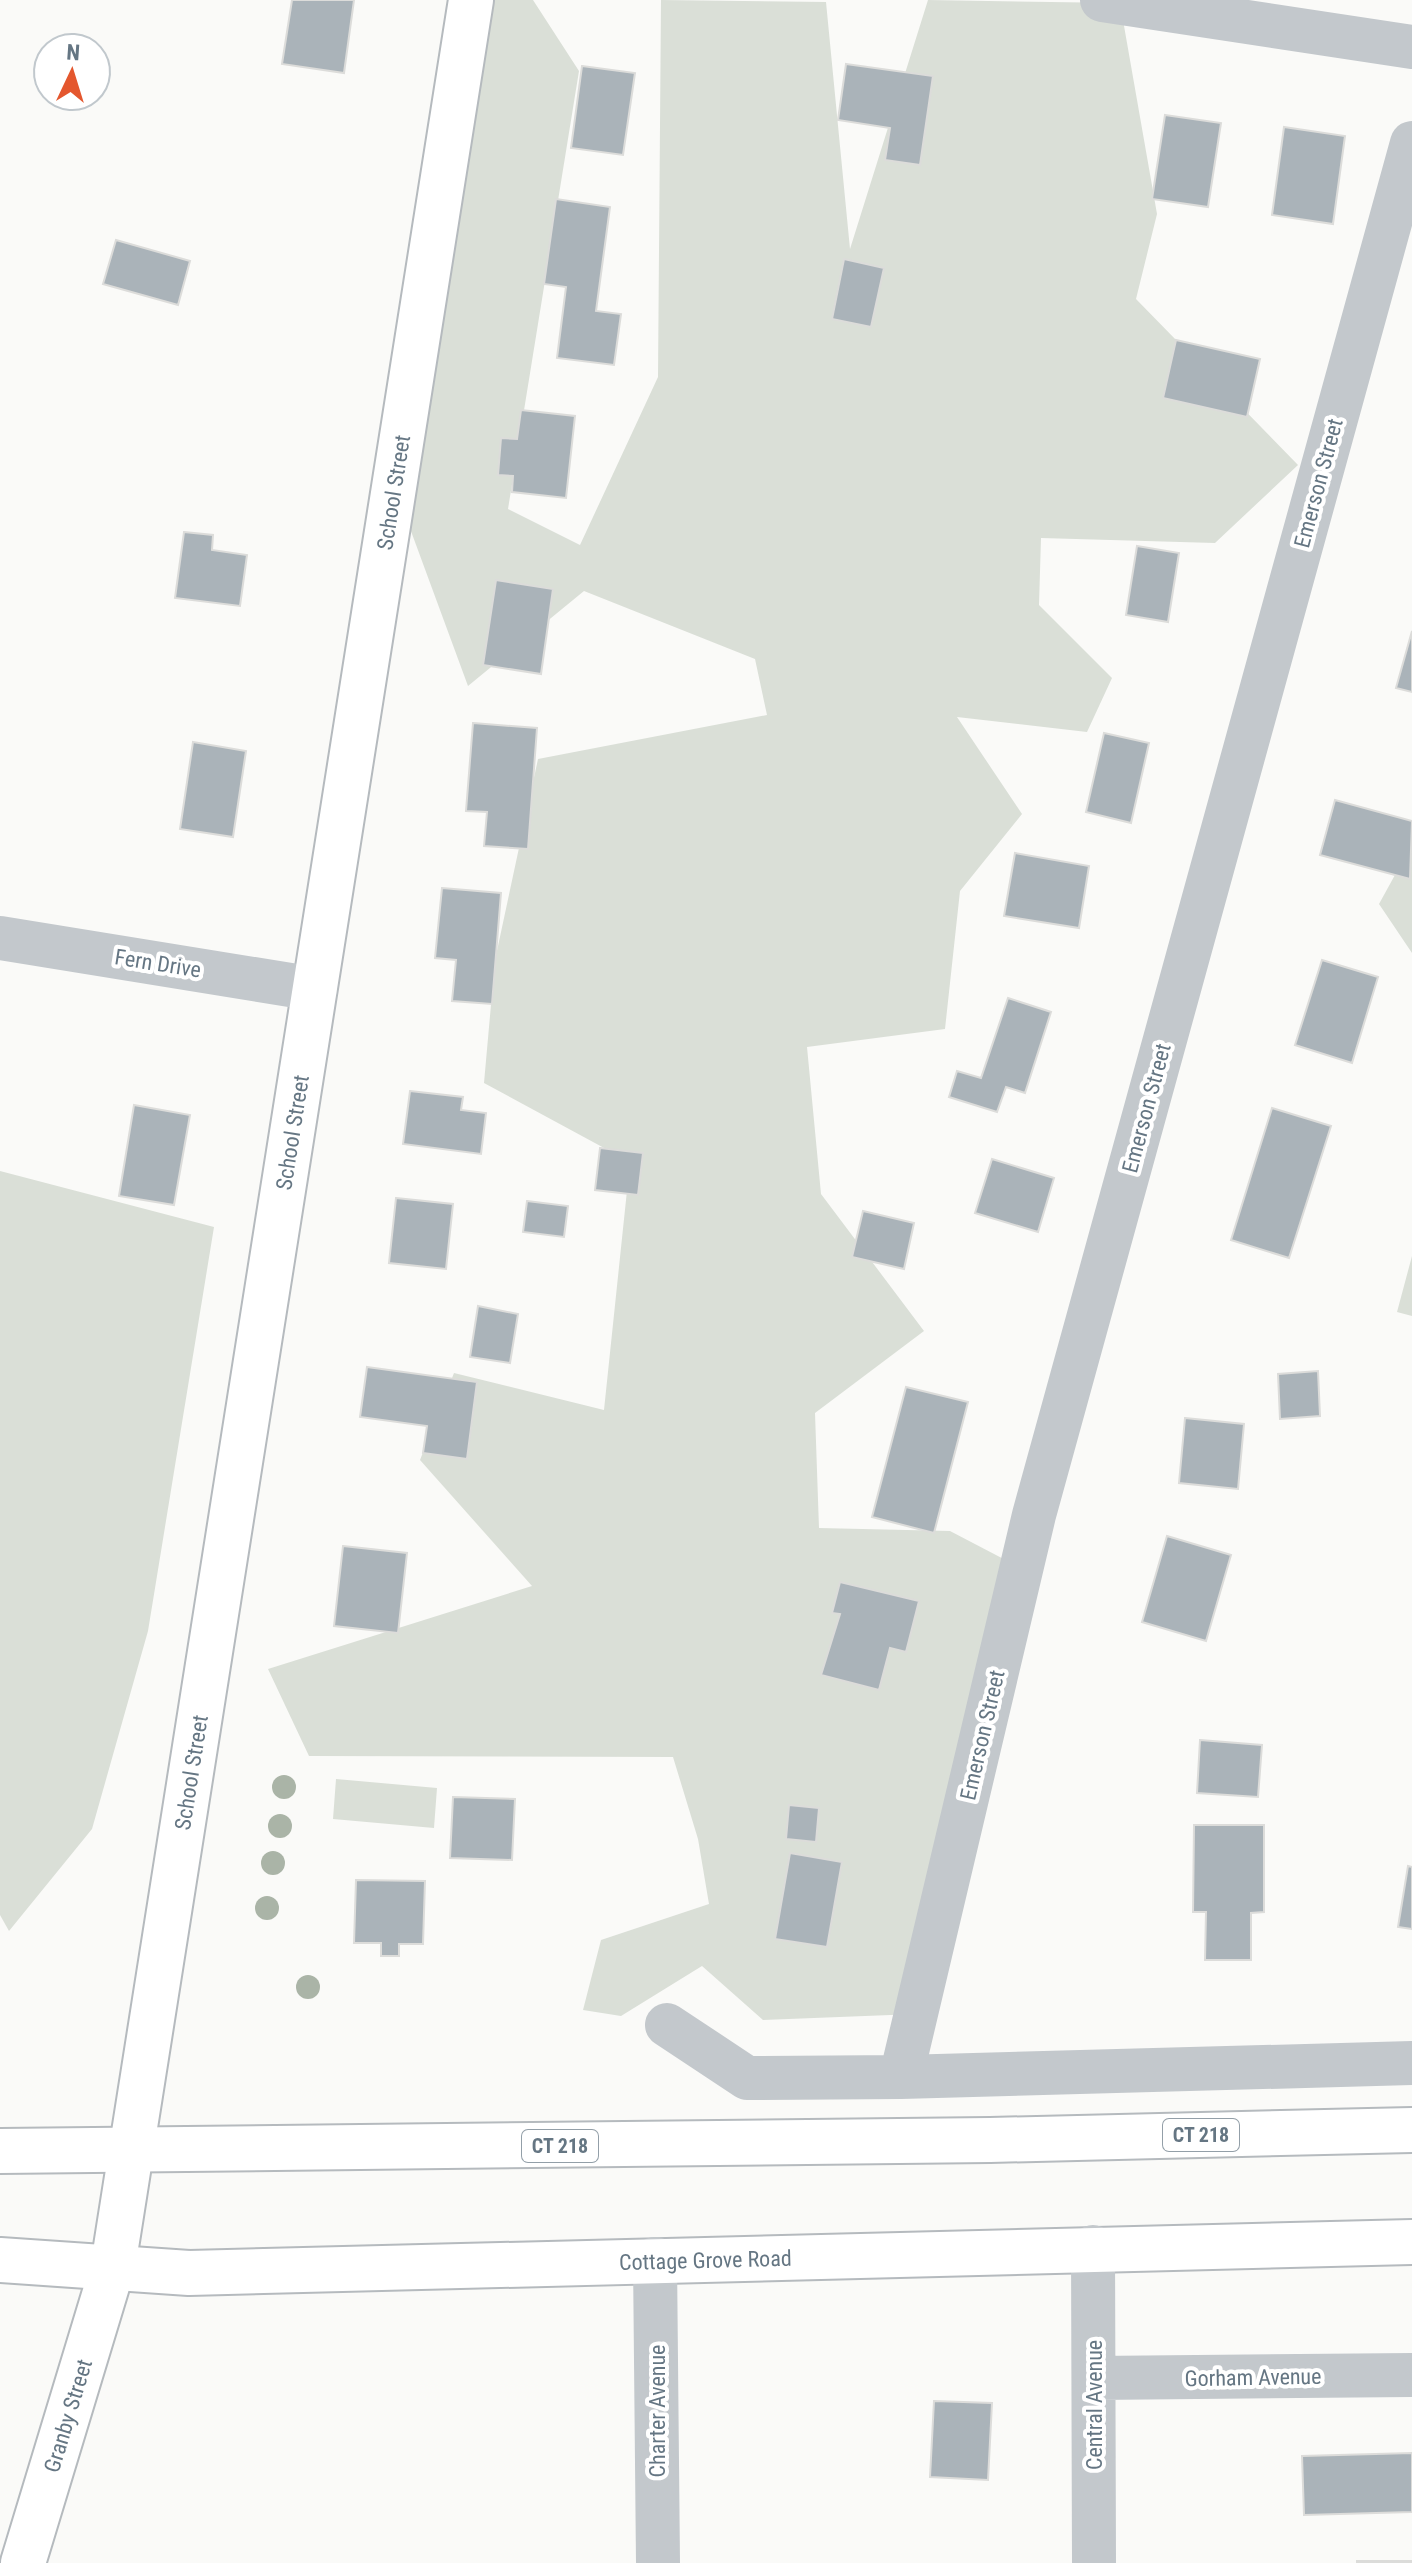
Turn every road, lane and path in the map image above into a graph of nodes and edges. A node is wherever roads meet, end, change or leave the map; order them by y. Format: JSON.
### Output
{"nodes":[{"id":1,"x":471,"y":0,"type":"edge"},
{"id":2,"x":1102,"y":0,"type":"edge"},
{"id":3,"x":1412,"y":47,"type":"edge"},
{"id":4,"x":1412,"y":143,"type":"edge"},
{"id":5,"x":0,"y":938,"type":"edge"},
{"id":6,"x":315,"y":989,"type":"junction"},
{"id":7,"x":667,"y":2025,"type":"dead end"},
{"id":8,"x":1412,"y":2063,"type":"edge"},
{"id":9,"x":901,"y":2077,"type":"junction"},
{"id":10,"x":1412,"y":2130,"type":"edge"},
{"id":11,"x":0,"y":2151,"type":"edge"},
{"id":12,"x":130,"y":2151,"type":"junction"},
{"id":13,"x":1412,"y":2242,"type":"edge"},
{"id":14,"x":1093,"y":2247,"type":"junction"},
{"id":15,"x":655,"y":2259,"type":"junction"},
{"id":16,"x":0,"y":2260,"type":"edge"},
{"id":17,"x":113,"y":2266,"type":"junction"},
{"id":18,"x":1412,"y":2375,"type":"edge"},
{"id":19,"x":1095,"y":2378,"type":"junction"},
{"id":20,"x":23,"y":2563,"type":"edge"},
{"id":21,"x":658,"y":2563,"type":"edge"},
{"id":22,"x":1094,"y":2563,"type":"edge"}],
"edges":[{"from":1,"to":6,"type":"main road","name":"School Street"},
{"from":2,"to":3,"type":"street"},
{"from":4,"to":9,"type":"street","name":"Emerson Street"},
{"from":5,"to":6,"type":"street","name":"Fern Drive"},
{"from":6,"to":12,"type":"main road","name":"School Street"},
{"from":7,"to":9,"type":"street"},
{"from":8,"to":9,"type":"street"},
{"from":10,"to":12,"type":"main road","number":"CT 218"},
{"from":11,"to":12,"type":"main road","number":"CT 218"},
{"from":12,"to":17,"type":"main road","name":"School Street"},
{"from":13,"to":14,"type":"main road","name":"Cottage Grove Road"},
{"from":14,"to":15,"type":"main road","name":"Cottage Grove Road"},
{"from":14,"to":19,"type":"street","name":"Central Avenue"},
{"from":15,"to":17,"type":"main road","name":"Cottage Grove Road"},
{"from":15,"to":21,"type":"street","name":"Charter Avenue"},
{"from":16,"to":17,"type":"main road","name":"Cottage Grove Road"},
{"from":17,"to":20,"type":"main road","name":"Granby Street"},
{"from":18,"to":19,"type":"street","name":"Gorham Avenue"},
{"from":19,"to":22,"type":"street","name":"Central Avenue"}]}
